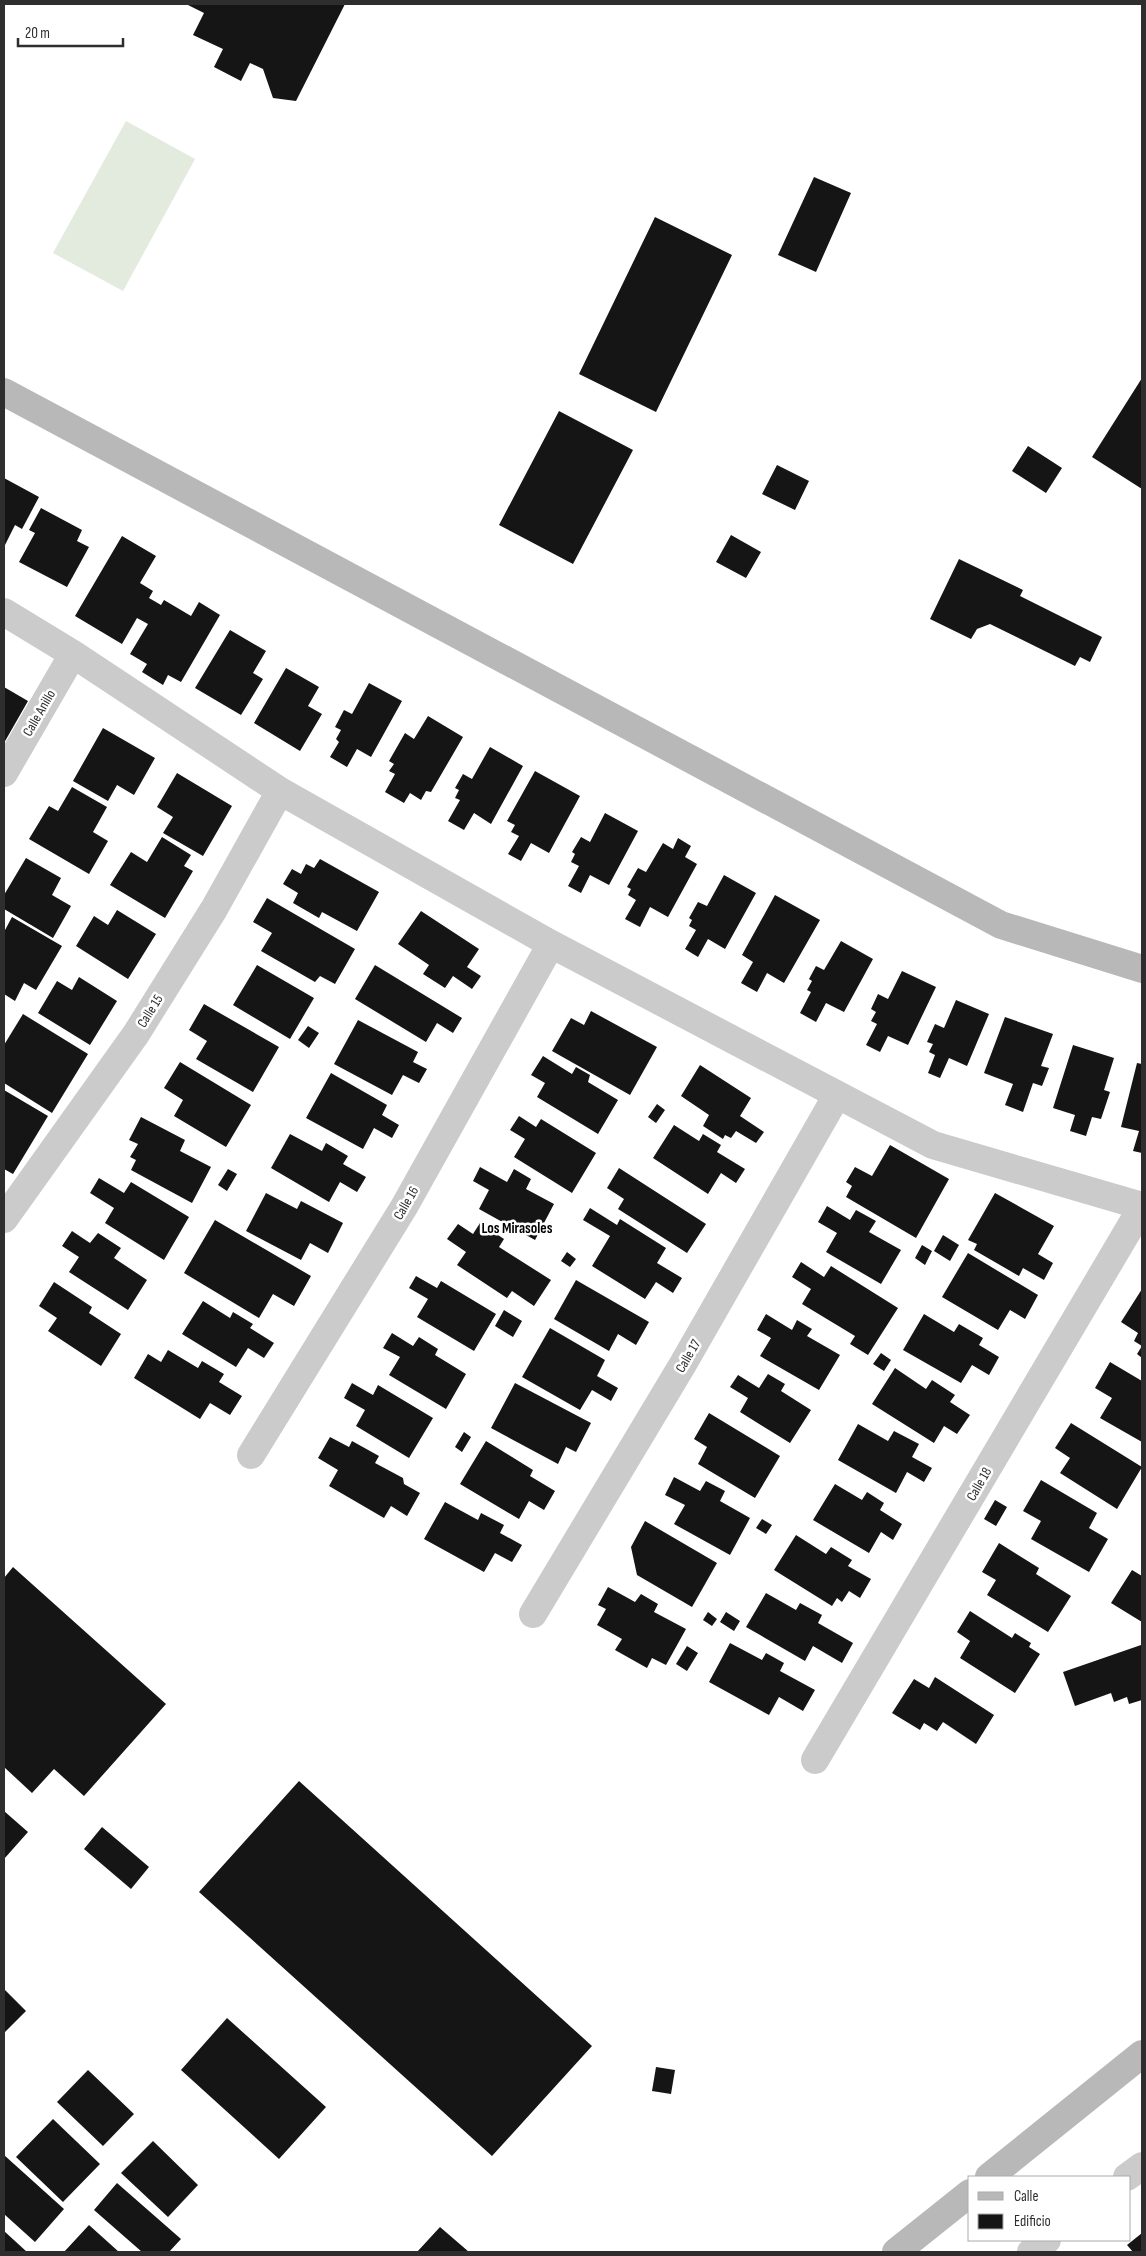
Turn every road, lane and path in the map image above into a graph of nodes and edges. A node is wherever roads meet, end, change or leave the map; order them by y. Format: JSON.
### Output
{"nodes":[{"id":1,"x":4,"y":392,"type":"edge"},
{"id":2,"x":4,"y":612,"type":"edge"},
{"id":3,"x":74,"y":654,"type":"junction"},
{"id":4,"x":4,"y":772,"type":"edge"},
{"id":5,"x":280,"y":791,"type":"junction"},
{"id":6,"x":551,"y":944,"type":"junction"},
{"id":7,"x":1142,"y":969,"type":"edge"},
{"id":8,"x":837,"y":1095,"type":"junction"},
{"id":9,"x":1142,"y":1206,"type":"edge"},
{"id":10,"x":4,"y":1219,"type":"edge"},
{"id":11,"x":251,"y":1455,"type":"dead end"},
{"id":12,"x":533,"y":1614,"type":"dead end"},
{"id":13,"x":815,"y":1760,"type":"dead end"},
{"id":14,"x":1142,"y":2054,"type":"edge"},
{"id":15,"x":1142,"y":2166,"type":"edge"},
{"id":16,"x":990,"y":2176,"type":"edge"},
{"id":17,"x":1128,"y":2176,"type":"edge"},
{"id":18,"x":968,"y":2195,"type":"edge"},
{"id":19,"x":1046,"y":2241,"type":"edge"},
{"id":20,"x":896,"y":2252,"type":"edge"},
{"id":21,"x":1031,"y":2252,"type":"edge"}],
"edges":[{"from":1,"to":7,"type":"street"},
{"from":2,"to":3,"type":"street"},
{"from":3,"to":4,"type":"street","name":"Calle Anillo"},
{"from":3,"to":5,"type":"street"},
{"from":5,"to":6,"type":"street"},
{"from":5,"to":10,"type":"street","name":"Calle 15"},
{"from":6,"to":8,"type":"street"},
{"from":6,"to":11,"type":"street","name":"Calle 16"},
{"from":8,"to":9,"type":"street"},
{"from":8,"to":12,"type":"street","name":"Calle 17"},
{"from":9,"to":13,"type":"street","name":"Calle 18"},
{"from":14,"to":16,"type":"street"},
{"from":15,"to":17,"type":"street"},
{"from":18,"to":20,"type":"street"},
{"from":19,"to":21,"type":"street"}]}
